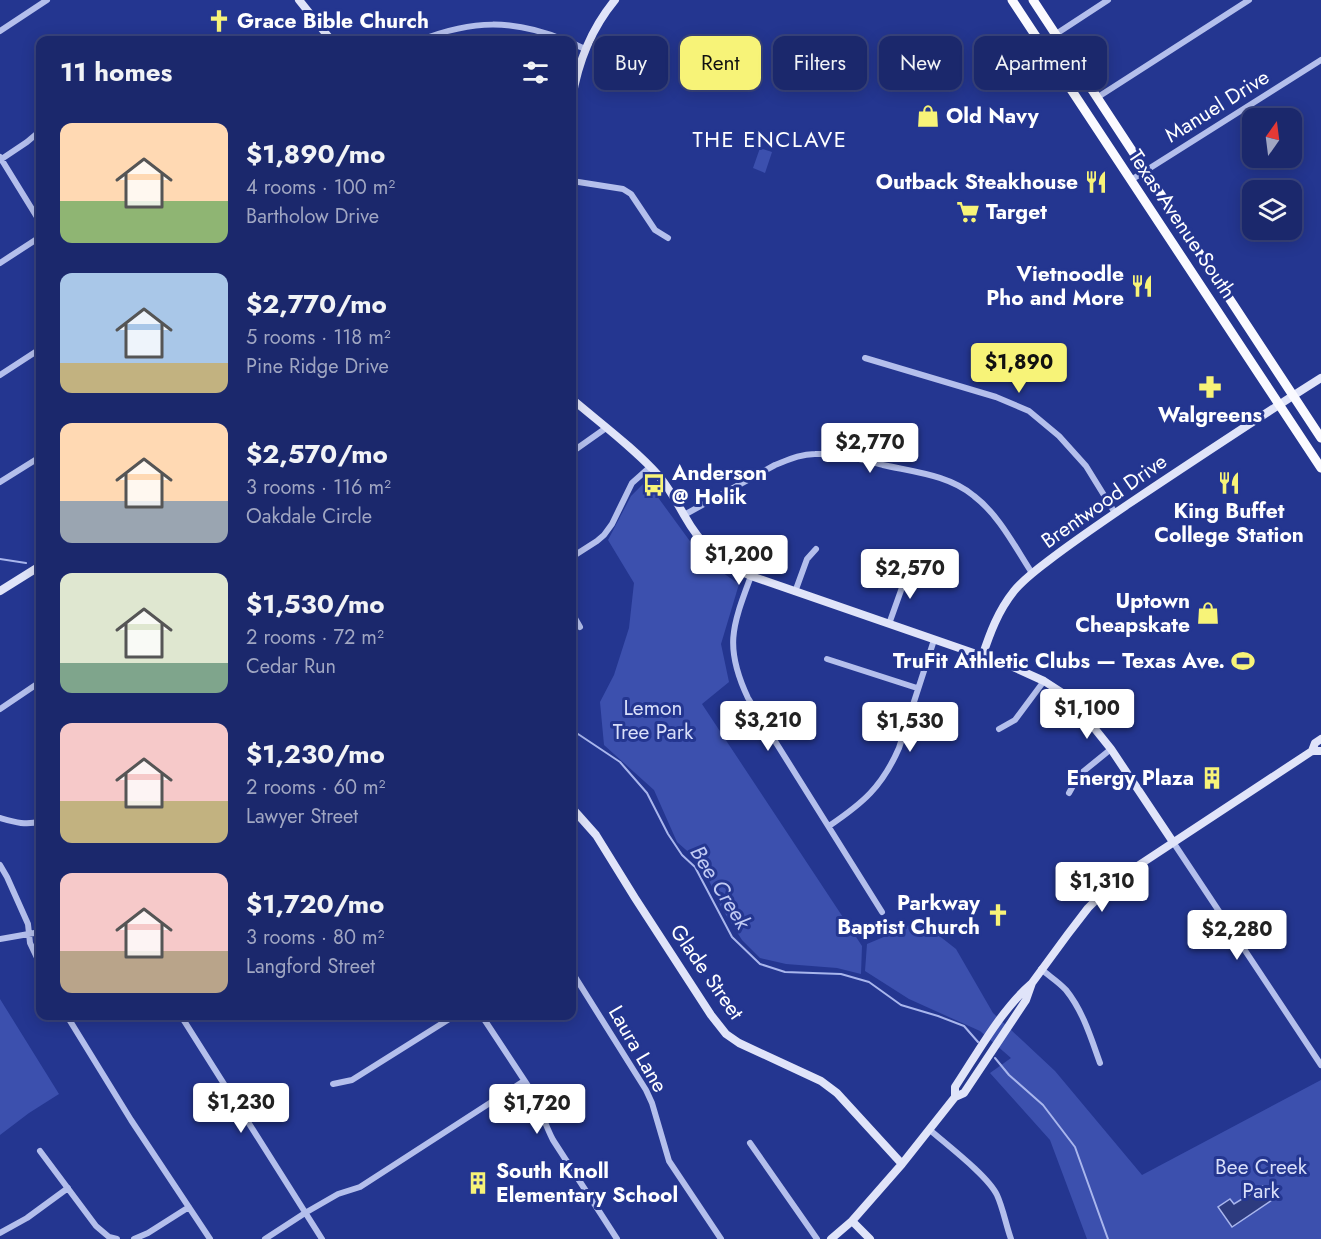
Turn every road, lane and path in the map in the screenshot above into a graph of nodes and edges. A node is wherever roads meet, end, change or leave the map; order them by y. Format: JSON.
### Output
{"nodes":[{"id":1,"x":47,"y":0,"type":"edge"},
{"id":2,"x":299,"y":0,"type":"edge"},
{"id":3,"x":615,"y":0,"type":"edge"},
{"id":4,"x":1012,"y":0,"type":"edge"},
{"id":5,"x":1033,"y":0,"type":"edge"},
{"id":6,"x":1108,"y":0,"type":"edge"},
{"id":7,"x":1249,"y":0,"type":"edge"},
{"id":8,"x":0,"y":31,"type":"edge"},
{"id":9,"x":1056,"y":34,"type":"junction"},
{"id":10,"x":328,"y":36,"type":"edge"},
{"id":11,"x":431,"y":36,"type":"edge"},
{"id":12,"x":552,"y":36,"type":"edge"},
{"id":13,"x":576,"y":46,"type":"edge"},
{"id":14,"x":585,"y":49,"type":"junction"},
{"id":15,"x":1321,"y":60,"type":"edge"},
{"id":16,"x":576,"y":78,"type":"edge"},
{"id":17,"x":1098,"y":97,"type":"junction"},
{"id":18,"x":36,"y":134,"type":"edge"},
{"id":19,"x":0,"y":159,"type":"edge"},
{"id":20,"x":1146,"y":170,"type":"junction"},
{"id":21,"x":1131,"y":180,"type":"junction"},
{"id":22,"x":576,"y":182,"type":"edge"},
{"id":23,"x":36,"y":216,"type":"edge"},
{"id":24,"x":668,"y":238,"type":"dead end"},
{"id":25,"x":36,"y":240,"type":"edge"},
{"id":26,"x":0,"y":263,"type":"edge"},
{"id":27,"x":36,"y":352,"type":"edge"},
{"id":28,"x":865,"y":358,"type":"dead end"},
{"id":29,"x":0,"y":375,"type":"edge"},
{"id":30,"x":1321,"y":378,"type":"edge"},
{"id":31,"x":1293,"y":396,"type":"junction"},
{"id":32,"x":576,"y":402,"type":"edge"},
{"id":33,"x":1279,"y":404,"type":"junction"},
{"id":34,"x":606,"y":428,"type":"junction"},
{"id":35,"x":1321,"y":438,"type":"edge"},
{"id":36,"x":576,"y":449,"type":"edge"},
{"id":37,"x":36,"y":460,"type":"edge"},
{"id":38,"x":650,"y":467,"type":"junction"},
{"id":39,"x":1321,"y":468,"type":"edge"},
{"id":40,"x":0,"y":482,"type":"edge"},
{"id":41,"x":1115,"y":513,"type":"junction"},
{"id":42,"x":684,"y":515,"type":"junction"},
{"id":43,"x":816,"y":549,"type":"dead end"},
{"id":44,"x":576,"y":554,"type":"edge"},
{"id":45,"x":909,"y":567,"type":"dead end"},
{"id":46,"x":36,"y":568,"type":"edge"},
{"id":47,"x":1032,"y":573,"type":"junction"},
{"id":48,"x":751,"y":576,"type":"junction"},
{"id":49,"x":0,"y":591,"type":"edge"},
{"id":50,"x":795,"y":592,"type":"junction"},
{"id":51,"x":576,"y":620,"type":"edge"},
{"id":52,"x":889,"y":624,"type":"junction"},
{"id":53,"x":580,"y":627,"type":"dead end"},
{"id":54,"x":934,"y":640,"type":"junction"},
{"id":55,"x":982,"y":657,"type":"junction"},
{"id":56,"x":828,"y":658,"type":"dead end"},
{"id":57,"x":1044,"y":681,"type":"junction"},
{"id":58,"x":36,"y":685,"type":"edge"},
{"id":59,"x":917,"y":688,"type":"junction"},
{"id":60,"x":0,"y":709,"type":"edge"},
{"id":61,"x":999,"y":729,"type":"dead end"},
{"id":62,"x":1321,"y":739,"type":"edge"},
{"id":63,"x":1111,"y":749,"type":"junction"},
{"id":64,"x":1316,"y":751,"type":"edge"},
{"id":65,"x":1069,"y":793,"type":"dead end"},
{"id":66,"x":576,"y":812,"type":"edge"},
{"id":67,"x":0,"y":818,"type":"edge"},
{"id":68,"x":36,"y":822,"type":"edge"},
{"id":69,"x":829,"y":826,"type":"junction"},
{"id":70,"x":1173,"y":842,"type":"junction"},
{"id":71,"x":0,"y":865,"type":"edge"},
{"id":72,"x":882,"y":912,"type":"dead end"},
{"id":73,"x":36,"y":933,"type":"edge"},
{"id":74,"x":28,"y":934,"type":"junction"},
{"id":75,"x":0,"y":939,"type":"edge"},
{"id":76,"x":36,"y":956,"type":"edge"},
{"id":77,"x":1041,"y":969,"type":"junction"},
{"id":78,"x":576,"y":978,"type":"edge"},
{"id":79,"x":70,"y":1020,"type":"edge"},
{"id":80,"x":183,"y":1020,"type":"edge"},
{"id":81,"x":448,"y":1020,"type":"edge"},
{"id":82,"x":485,"y":1020,"type":"edge"},
{"id":83,"x":1100,"y":1063,"type":"dead end"},
{"id":84,"x":1321,"y":1065,"type":"edge"},
{"id":85,"x":524,"y":1082,"type":"junction"},
{"id":86,"x":333,"y":1084,"type":"dead end"},
{"id":87,"x":930,"y":1130,"type":"junction"},
{"id":88,"x":750,"y":1143,"type":"dead end"},
{"id":89,"x":40,"y":1151,"type":"dead end"},
{"id":90,"x":902,"y":1164,"type":"junction"},
{"id":91,"x":68,"y":1188,"type":"junction"},
{"id":92,"x":189,"y":1207,"type":"junction"},
{"id":93,"x":304,"y":1213,"type":"junction"},
{"id":94,"x":852,"y":1221,"type":"junction"},
{"id":95,"x":0,"y":1233,"type":"edge"},
{"id":96,"x":117,"y":1239,"type":"edge"},
{"id":97,"x":134,"y":1239,"type":"edge"},
{"id":98,"x":210,"y":1239,"type":"edge"},
{"id":99,"x":265,"y":1239,"type":"edge"},
{"id":100,"x":322,"y":1239,"type":"edge"},
{"id":101,"x":617,"y":1239,"type":"edge"},
{"id":102,"x":721,"y":1239,"type":"edge"},
{"id":103,"x":817,"y":1239,"type":"edge"},
{"id":104,"x":831,"y":1239,"type":"edge"},
{"id":105,"x":870,"y":1239,"type":"edge"},
{"id":106,"x":1011,"y":1239,"type":"edge"}],
"edges":[{"from":1,"to":8,"type":"street"},
{"from":2,"to":10,"type":"street"},
{"from":3,"to":14,"type":"street"},
{"from":4,"to":21,"type":"main road","name":"Texas Avenue South"},
{"from":5,"to":9,"type":"main road","name":"Texas Avenue South"},
{"from":6,"to":9,"type":"street"},
{"from":7,"to":17,"type":"street"},
{"from":9,"to":17,"type":"main road","name":"Texas Avenue South"},
{"from":11,"to":12,"type":"street"},
{"from":13,"to":14,"type":"street"},
{"from":14,"to":16,"type":"street"},
{"from":15,"to":20,"type":"street","name":"Manuel Drive"},
{"from":17,"to":20,"type":"main road","name":"Texas Avenue South"},
{"from":18,"to":19,"type":"street"},
{"from":19,"to":23,"type":"street"},
{"from":20,"to":21,"type":"street","name":"Manuel Drive"},
{"from":20,"to":31,"type":"main road","name":"Texas Avenue South"},
{"from":21,"to":33,"type":"main road","name":"Texas Avenue South"},
{"from":22,"to":24,"type":"street"},
{"from":25,"to":26,"type":"street"},
{"from":27,"to":29,"type":"street"},
{"from":28,"to":41,"type":"street"},
{"from":30,"to":31,"type":"street","name":"Brentwood Drive"},
{"from":31,"to":33,"type":"street","name":"Brentwood Drive"},
{"from":31,"to":35,"type":"main road","name":"Texas Avenue South"},
{"from":32,"to":34,"type":"street"},
{"from":33,"to":39,"type":"main road","name":"Texas Avenue South"},
{"from":33,"to":41,"type":"street","name":"Brentwood Drive"},
{"from":34,"to":36,"type":"street"},
{"from":34,"to":38,"type":"street"},
{"from":37,"to":40,"type":"street"},
{"from":38,"to":42,"type":"street"},
{"from":38,"to":44,"type":"street"},
{"from":41,"to":47,"type":"street","name":"Brentwood Drive"},
{"from":42,"to":47,"type":"street"},
{"from":42,"to":48,"type":"street"},
{"from":43,"to":50,"type":"street"},
{"from":45,"to":52,"type":"street"},
{"from":46,"to":49,"type":"street"},
{"from":47,"to":55,"type":"street","name":"Brentwood Drive"},
{"from":48,"to":50,"type":"street"},
{"from":48,"to":69,"type":"street"},
{"from":50,"to":52,"type":"street"},
{"from":51,"to":53,"type":"street"},
{"from":52,"to":54,"type":"street"},
{"from":54,"to":55,"type":"street"},
{"from":54,"to":59,"type":"street"},
{"from":55,"to":57,"type":"street"},
{"from":56,"to":59,"type":"street"},
{"from":57,"to":61,"type":"street"},
{"from":57,"to":63,"type":"street"},
{"from":58,"to":60,"type":"street"},
{"from":59,"to":69,"type":"street"},
{"from":62,"to":64,"type":"street"},
{"from":63,"to":65,"type":"street"},
{"from":63,"to":70,"type":"street"},
{"from":64,"to":70,"type":"street"},
{"from":66,"to":90,"type":"street","name":"Glade Street"},
{"from":67,"to":68,"type":"street"},
{"from":69,"to":72,"type":"street"},
{"from":70,"to":77,"type":"street"},
{"from":70,"to":84,"type":"street"},
{"from":71,"to":74,"type":"street"},
{"from":73,"to":74,"type":"street"},
{"from":74,"to":75,"type":"street"},
{"from":74,"to":76,"type":"street"},
{"from":77,"to":83,"type":"street"},
{"from":77,"to":87,"type":"street"},
{"from":78,"to":102,"type":"street","name":"Laura Lane"},
{"from":79,"to":92,"type":"street"},
{"from":80,"to":93,"type":"street"},
{"from":81,"to":86,"type":"street"},
{"from":82,"to":85,"type":"street"},
{"from":85,"to":93,"type":"street"},
{"from":85,"to":101,"type":"street"},
{"from":87,"to":90,"type":"street"},
{"from":87,"to":106,"type":"street"},
{"from":88,"to":103,"type":"street"},
{"from":89,"to":91,"type":"street"},
{"from":90,"to":94,"type":"street"},
{"from":91,"to":95,"type":"street"},
{"from":91,"to":96,"type":"street"},
{"from":92,"to":97,"type":"street"},
{"from":92,"to":98,"type":"street"},
{"from":93,"to":99,"type":"street"},
{"from":93,"to":100,"type":"street"},
{"from":94,"to":104,"type":"street"},
{"from":94,"to":105,"type":"street"}]}
